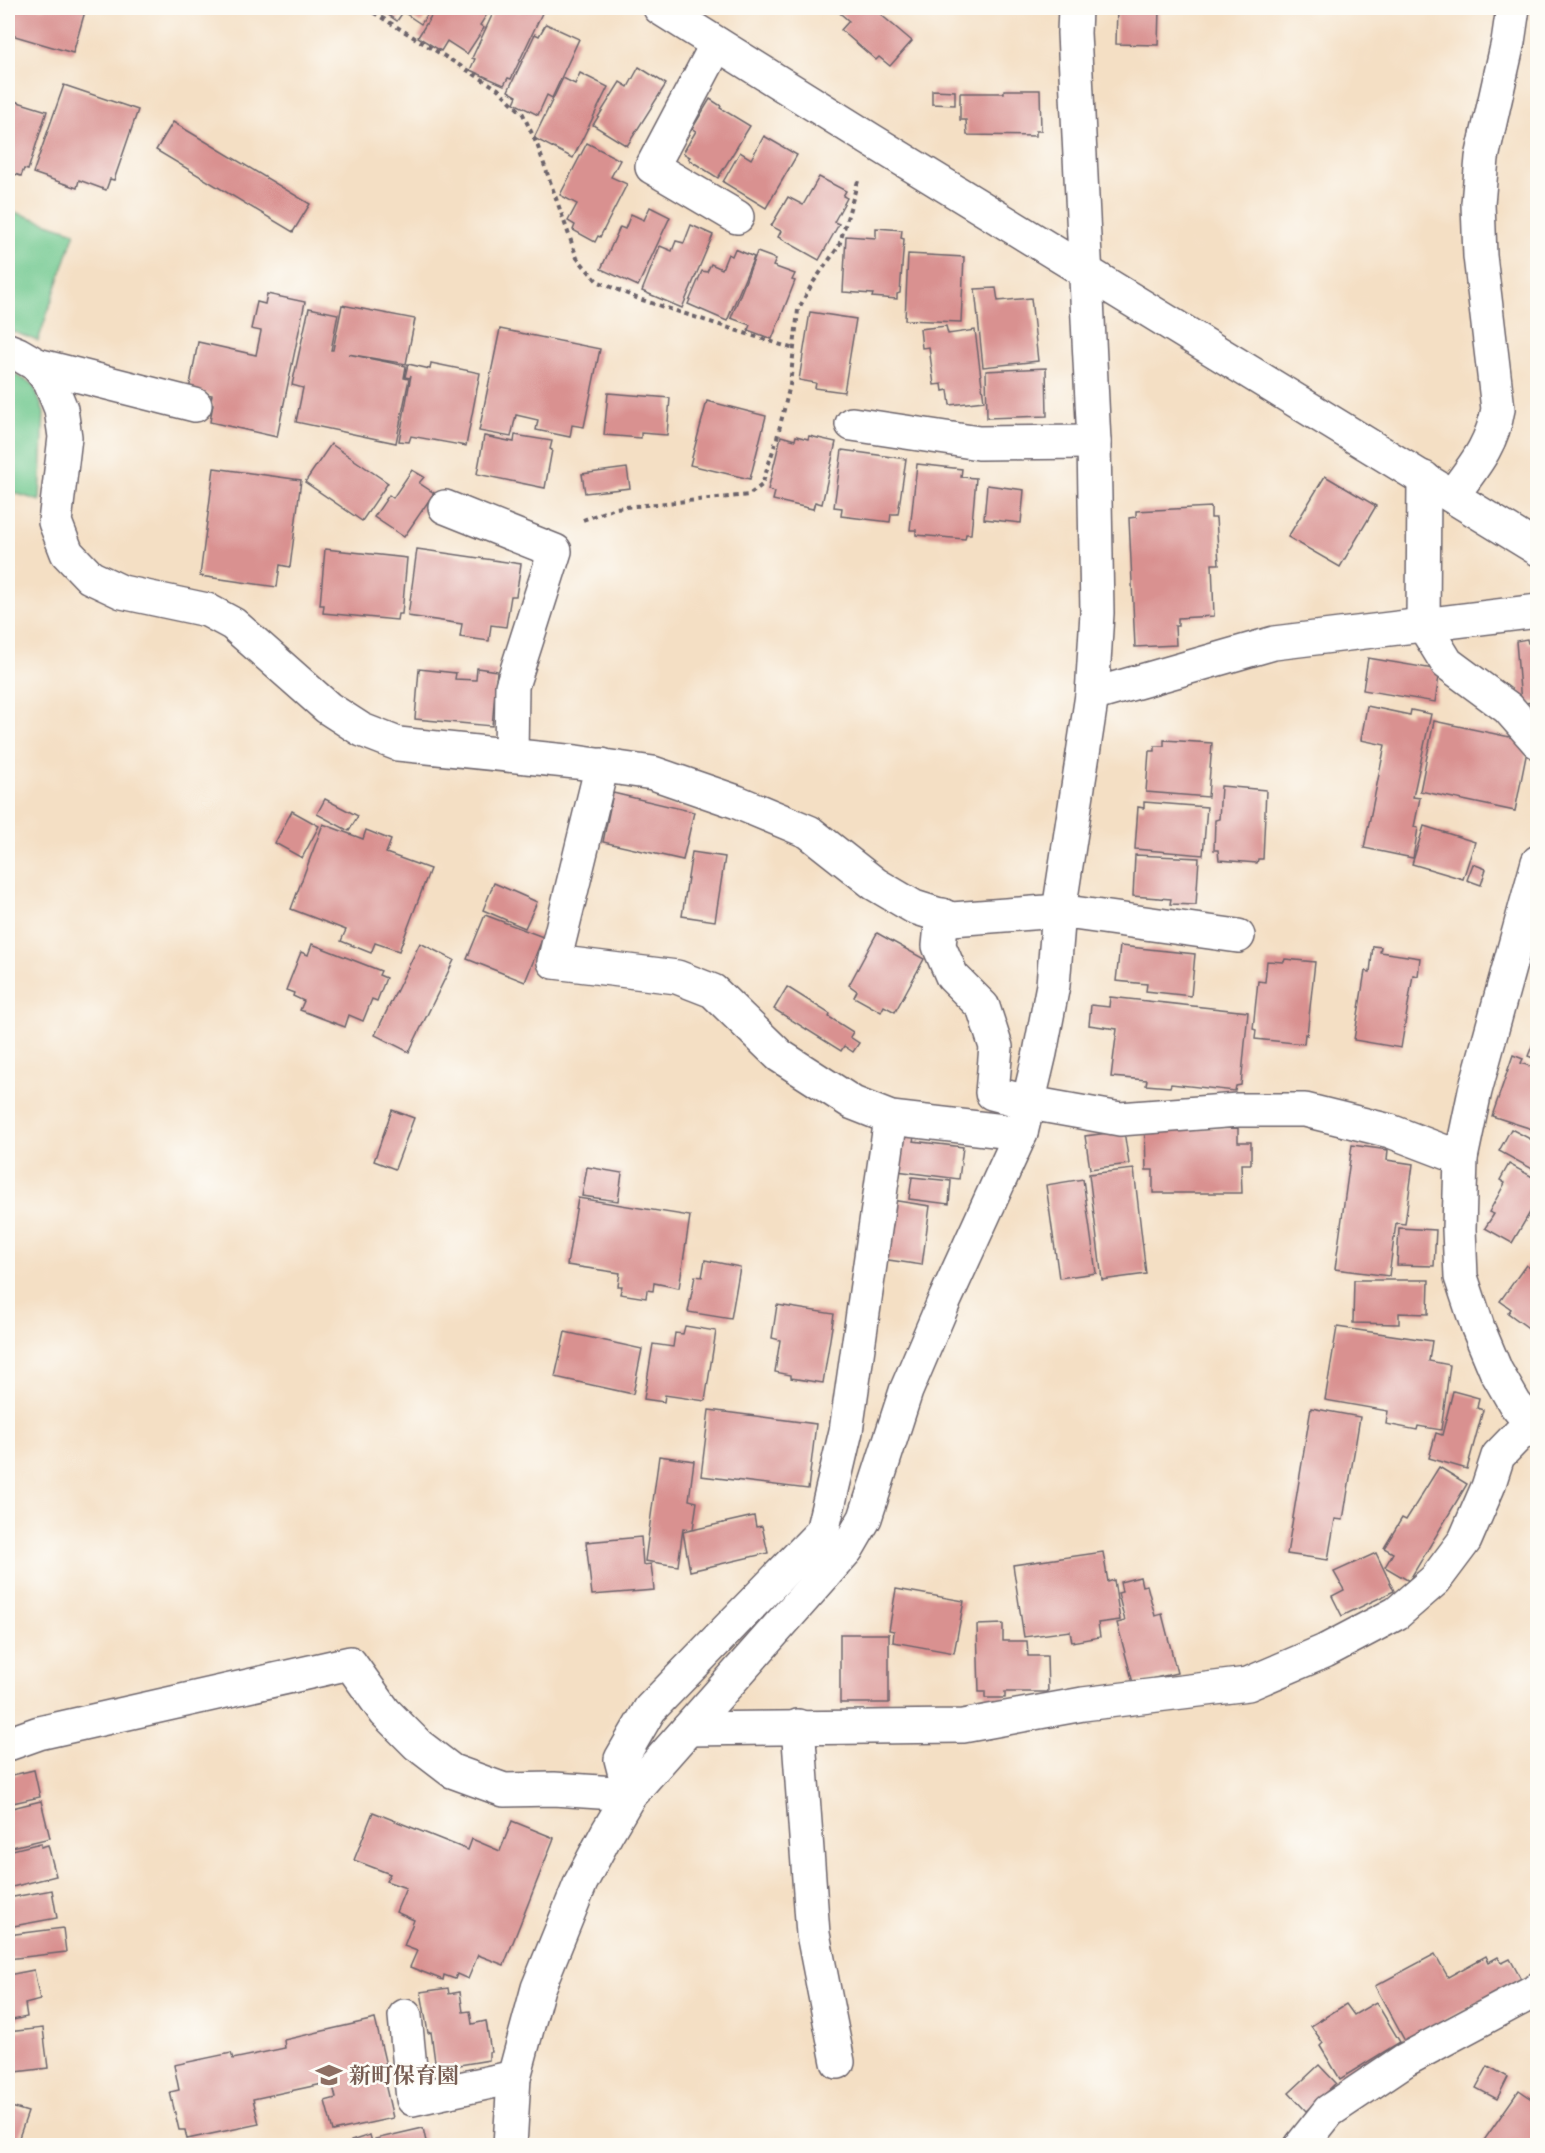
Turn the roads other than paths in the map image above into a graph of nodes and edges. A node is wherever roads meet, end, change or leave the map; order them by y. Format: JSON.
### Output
{"nodes":[{"id":1,"x":660,"y":8,"type":"edge"},
{"id":2,"x":1075,"y":8,"type":"edge"},
{"id":3,"x":1513,"y":8,"type":"edge"},
{"id":4,"x":717,"y":44,"type":"junction"},
{"id":5,"x":738,"y":217,"type":"dead end"},
{"id":6,"x":1086,"y":271,"type":"junction"},
{"id":7,"x":8,"y":350,"type":"edge"},
{"id":8,"x":37,"y":365,"type":"junction"},
{"id":9,"x":195,"y":405,"type":"dead end"},
{"id":10,"x":852,"y":424,"type":"dead end"},
{"id":11,"x":1094,"y":442,"type":"junction"},
{"id":12,"x":1424,"y":478,"type":"junction"},
{"id":13,"x":1452,"y":496,"type":"junction"},
{"id":14,"x":445,"y":507,"type":"dead end"},
{"id":15,"x":1538,"y":549,"type":"edge"},
{"id":16,"x":1538,"y":611,"type":"edge"},
{"id":17,"x":1423,"y":624,"type":"junction"},
{"id":18,"x":1092,"y":695,"type":"junction"},
{"id":19,"x":1538,"y":742,"type":"edge"},
{"id":20,"x":511,"y":755,"type":"junction"},
{"id":21,"x":602,"y":765,"type":"junction"},
{"id":22,"x":1538,"y":862,"type":"edge"},
{"id":23,"x":1059,"y":910,"type":"junction"},
{"id":24,"x":942,"y":915,"type":"junction"},
{"id":25,"x":1239,"y":936,"type":"dead end"},
{"id":26,"x":891,"y":1118,"type":"junction"},
{"id":27,"x":1025,"y":1118,"type":"junction"},
{"id":28,"x":1461,"y":1158,"type":"junction"},
{"id":29,"x":1533,"y":1428,"type":"edge"},
{"id":30,"x":798,"y":1726,"type":"junction"},
{"id":31,"x":688,"y":1729,"type":"junction"},
{"id":32,"x":8,"y":1744,"type":"edge"},
{"id":33,"x":630,"y":1794,"type":"junction"},
{"id":34,"x":1538,"y":1989,"type":"edge"},
{"id":35,"x":405,"y":2016,"type":"dead end"},
{"id":36,"x":838,"y":2062,"type":"dead end"},
{"id":37,"x":514,"y":2078,"type":"junction"},
{"id":38,"x":510,"y":2145,"type":"edge"},
{"id":39,"x":1301,"y":2145,"type":"edge"}],
"edges":[{"from":1,"to":4,"type":"street"},
{"from":2,"to":6,"type":"street"},
{"from":3,"to":13,"type":"street"},
{"from":4,"to":5,"type":"street"},
{"from":4,"to":6,"type":"street"},
{"from":6,"to":11,"type":"street"},
{"from":6,"to":12,"type":"street"},
{"from":7,"to":8,"type":"street"},
{"from":8,"to":9,"type":"street"},
{"from":8,"to":20,"type":"street"},
{"from":10,"to":11,"type":"street"},
{"from":11,"to":18,"type":"street"},
{"from":12,"to":13,"type":"street"},
{"from":12,"to":17,"type":"street"},
{"from":13,"to":15,"type":"street"},
{"from":14,"to":20,"type":"street"},
{"from":16,"to":17,"type":"street"},
{"from":17,"to":18,"type":"street"},
{"from":17,"to":19,"type":"street"},
{"from":18,"to":23,"type":"street"},
{"from":20,"to":21,"type":"street"},
{"from":21,"to":24,"type":"street"},
{"from":21,"to":26,"type":"street"},
{"from":22,"to":28,"type":"street"},
{"from":23,"to":24,"type":"street"},
{"from":23,"to":25,"type":"street"},
{"from":23,"to":27,"type":"street"},
{"from":24,"to":27,"type":"street"},
{"from":26,"to":27,"type":"street"},
{"from":26,"to":33,"type":"street"},
{"from":27,"to":28,"type":"street"},
{"from":27,"to":31,"type":"street"},
{"from":28,"to":29,"type":"street"},
{"from":29,"to":30,"type":"street"},
{"from":30,"to":31,"type":"street"},
{"from":30,"to":36,"type":"street"},
{"from":31,"to":33,"type":"street"},
{"from":32,"to":33,"type":"street"},
{"from":33,"to":37,"type":"street"},
{"from":34,"to":39,"type":"street"},
{"from":35,"to":37,"type":"street"},
{"from":37,"to":38,"type":"street"}]}
